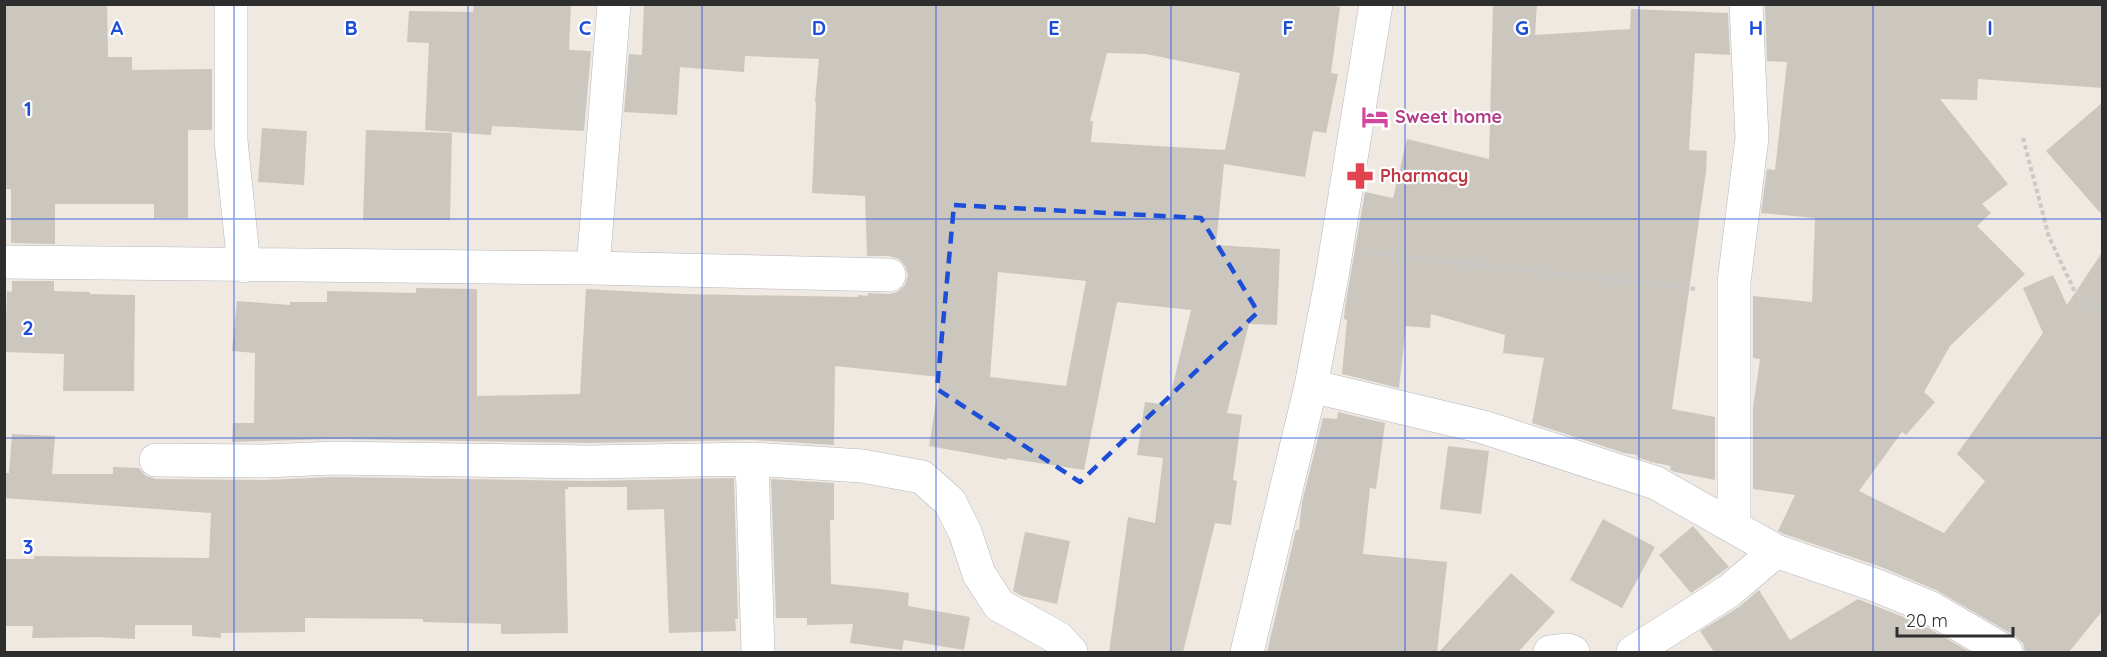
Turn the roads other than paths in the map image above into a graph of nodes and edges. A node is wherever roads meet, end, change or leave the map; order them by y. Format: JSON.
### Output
{"nodes":[{"id":1,"x":231,"y":4,"type":"edge"},
{"id":2,"x":614,"y":4,"type":"edge"},
{"id":3,"x":1376,"y":4,"type":"edge"},
{"id":4,"x":1746,"y":4,"type":"edge"},
{"id":5,"x":4,"y":262,"type":"edge"},
{"id":6,"x":244,"y":266,"type":"junction"},
{"id":7,"x":593,"y":268,"type":"junction"},
{"id":8,"x":889,"y":275,"type":"dead end"},
{"id":9,"x":1311,"y":387,"type":"junction"},
{"id":10,"x":752,"y":459,"type":"junction"},
{"id":11,"x":156,"y":460,"type":"dead end"},
{"id":12,"x":1734,"y":527,"type":"junction"},
{"id":13,"x":1776,"y":551,"type":"junction"},
{"id":14,"x":758,"y":652,"type":"edge"},
{"id":15,"x":1071,"y":652,"type":"edge"},
{"id":16,"x":1247,"y":652,"type":"edge"},
{"id":17,"x":1550,"y":652,"type":"edge"},
{"id":18,"x":1573,"y":652,"type":"edge"},
{"id":19,"x":1633,"y":652,"type":"edge"},
{"id":20,"x":2006,"y":652,"type":"edge"}],
"edges":[{"from":1,"to":6,"type":"street"},
{"from":2,"to":7,"type":"street"},
{"from":3,"to":9,"type":"street"},
{"from":4,"to":12,"type":"street"},
{"from":5,"to":6,"type":"street"},
{"from":6,"to":7,"type":"street"},
{"from":7,"to":8,"type":"street"},
{"from":9,"to":12,"type":"street"},
{"from":9,"to":16,"type":"street"},
{"from":10,"to":11,"type":"street"},
{"from":10,"to":14,"type":"street"},
{"from":10,"to":15,"type":"street"},
{"from":12,"to":13,"type":"street"},
{"from":13,"to":19,"type":"street"},
{"from":13,"to":20,"type":"street"},
{"from":17,"to":18,"type":"street"}]}
